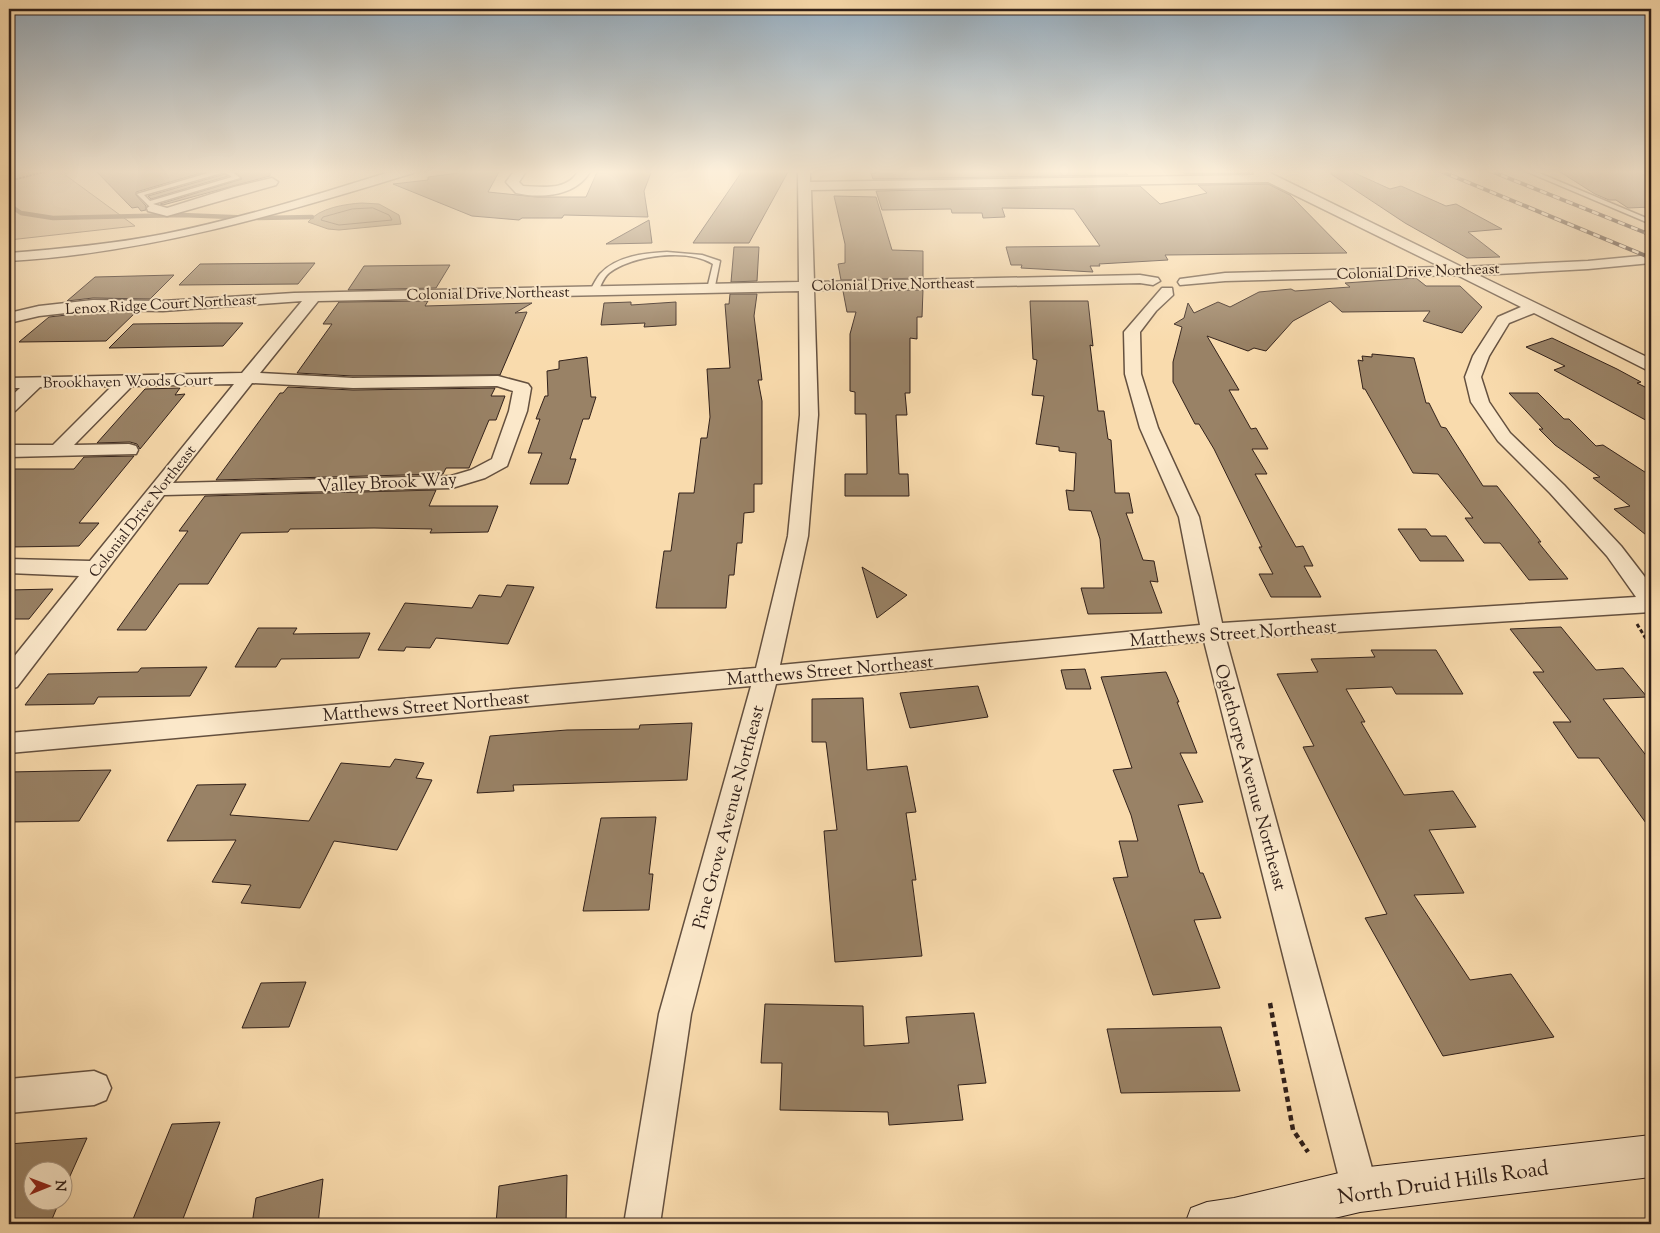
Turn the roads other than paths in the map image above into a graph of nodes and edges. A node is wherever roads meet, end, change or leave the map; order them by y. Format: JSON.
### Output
{"nodes":[{"id":1,"x":157,"y":228,"type":"edge"},
{"id":2,"x":210,"y":228,"type":"edge"},
{"id":3,"x":805,"y":228,"type":"edge"},
{"id":4,"x":1372,"y":228,"type":"edge"},
{"id":5,"x":9,"y":244,"type":"edge"},
{"id":6,"x":9,"y":257,"type":"edge"},
{"id":7,"x":1651,"y":259,"type":"edge"},
{"id":8,"x":1461,"y":271,"type":"junction"},
{"id":9,"x":1478,"y":282,"type":"junction"},
{"id":10,"x":807,"y":286,"type":"junction"},
{"id":11,"x":1160,"y":286,"type":"junction"},
{"id":12,"x":711,"y":289,"type":"junction"},
{"id":13,"x":594,"y":291,"type":"junction"},
{"id":14,"x":313,"y":297,"type":"junction"},
{"id":15,"x":1532,"y":308,"type":"junction"},
{"id":16,"x":9,"y":318,"type":"edge"},
{"id":17,"x":1503,"y":320,"type":"junction"},
{"id":18,"x":1651,"y":366,"type":"edge"},
{"id":19,"x":247,"y":379,"type":"junction"},
{"id":20,"x":126,"y":382,"type":"junction"},
{"id":21,"x":9,"y":383,"type":"edge"},
{"id":22,"x":35,"y":383,"type":"junction"},
{"id":23,"x":9,"y":407,"type":"edge"},
{"id":24,"x":59,"y":450,"type":"junction"},
{"id":25,"x":129,"y":450,"type":"dead end"},
{"id":26,"x":9,"y":451,"type":"edge"},
{"id":27,"x":158,"y":489,"type":"junction"},
{"id":28,"x":12,"y":566,"type":"edge"},
{"id":29,"x":96,"y":569,"type":"junction"},
{"id":30,"x":1651,"y":602,"type":"edge"},
{"id":31,"x":1213,"y":632,"type":"junction"},
{"id":32,"x":766,"y":676,"type":"junction"},
{"id":33,"x":9,"y":680,"type":"edge"},
{"id":34,"x":9,"y":744,"type":"edge"},
{"id":35,"x":94,"y":1088,"type":"dead end"},
{"id":36,"x":9,"y":1096,"type":"edge"},
{"id":37,"x":1651,"y":1156,"type":"edge"},
{"id":38,"x":1360,"y":1190,"type":"junction"},
{"id":39,"x":642,"y":1224,"type":"edge"},
{"id":40,"x":1207,"y":1224,"type":"edge"}],
"edges":[{"from":1,"to":5,"type":"street"},
{"from":2,"to":6,"type":"street"},
{"from":3,"to":10,"type":"street","name":"Pine Grove Avenue Northeast"},
{"from":4,"to":8,"type":"street"},
{"from":7,"to":8,"type":"street","name":"Colonial Drive Northeast"},
{"from":8,"to":9,"type":"street"},
{"from":8,"to":11,"type":"street","name":"Colonial Drive Northeast"},
{"from":9,"to":15,"type":"street"},
{"from":9,"to":17,"type":"street"},
{"from":10,"to":11,"type":"street","name":"Colonial Drive Northeast"},
{"from":10,"to":12,"type":"street","name":"Colonial Drive Northeast"},
{"from":10,"to":32,"type":"street","name":"Pine Grove Avenue Northeast"},
{"from":11,"to":31,"type":"street","name":"Oglethorpe Avenue Northeast"},
{"from":12,"to":13,"type":"street","name":"Colonial Drive Northeast"},
{"from":12,"to":13,"type":"lane"},
{"from":13,"to":14,"type":"street","name":"Colonial Drive Northeast"},
{"from":14,"to":16,"type":"street","name":"Lenox Ridge Court Northeast"},
{"from":14,"to":19,"type":"street","name":"Colonial Drive Northeast"},
{"from":15,"to":17,"type":"street"},
{"from":15,"to":18,"type":"street"},
{"from":17,"to":30,"type":"street"},
{"from":19,"to":20,"type":"street","name":"Brookhaven Woods Court"},
{"from":19,"to":27,"type":"street","name":"Colonial Drive Northeast"},
{"from":19,"to":27,"type":"street","name":"Valley Brook Way"},
{"from":20,"to":22,"type":"street","name":"Brookhaven Woods Court"},
{"from":20,"to":24,"type":"street"},
{"from":21,"to":22,"type":"street","name":"Brookhaven Woods Court"},
{"from":22,"to":23,"type":"street"},
{"from":24,"to":25,"type":"street"},
{"from":24,"to":26,"type":"street"},
{"from":27,"to":29,"type":"street","name":"Colonial Drive Northeast"},
{"from":28,"to":29,"type":"street"},
{"from":29,"to":33,"type":"street","name":"Colonial Drive Northeast"},
{"from":30,"to":31,"type":"street","name":"Matthews Street Northeast"},
{"from":31,"to":32,"type":"street","name":"Matthews Street Northeast"},
{"from":31,"to":38,"type":"street","name":"Oglethorpe Avenue Northeast"},
{"from":32,"to":34,"type":"street","name":"Matthews Street Northeast"},
{"from":32,"to":39,"type":"street","name":"Pine Grove Avenue Northeast"},
{"from":35,"to":36,"type":"street"},
{"from":37,"to":38,"type":"main road","name":"North Druid Hills Road"},
{"from":38,"to":40,"type":"main road","name":"North Druid Hills Road"}]}
